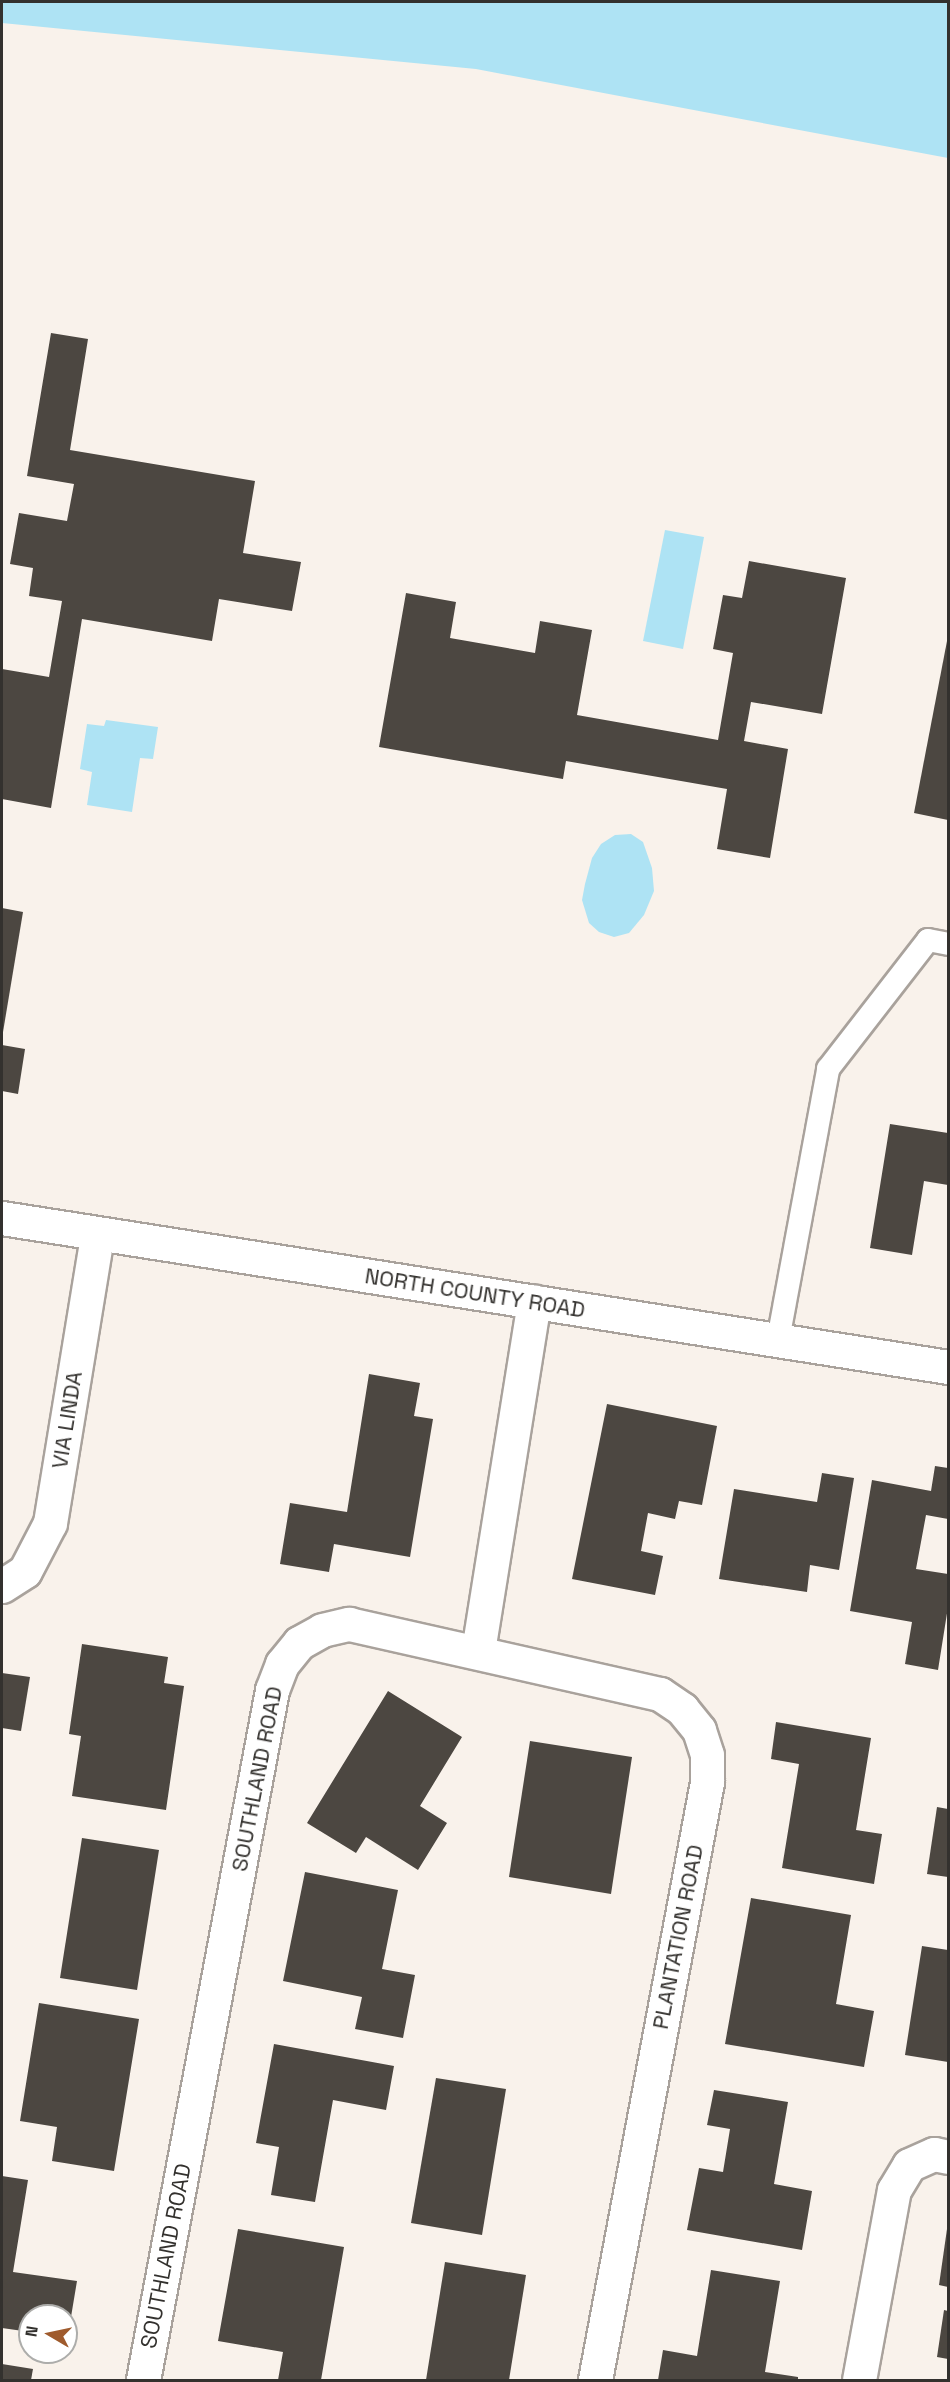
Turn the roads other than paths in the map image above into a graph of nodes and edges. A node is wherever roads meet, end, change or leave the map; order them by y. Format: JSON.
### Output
{"nodes":[{"id":1,"x":948,"y":944,"type":"edge"},
{"id":2,"x":2,"y":1218,"type":"edge"},
{"id":3,"x":97,"y":1235,"type":"junction"},
{"id":4,"x":534,"y":1302,"type":"junction"},
{"id":5,"x":778,"y":1340,"type":"junction"},
{"id":6,"x":948,"y":1367,"type":"edge"},
{"id":7,"x":2,"y":1586,"type":"edge"},
{"id":8,"x":478,"y":1651,"type":"junction"},
{"id":9,"x":948,"y":2157,"type":"edge"},
{"id":10,"x":143,"y":2380,"type":"edge"},
{"id":11,"x":595,"y":2380,"type":"edge"},
{"id":12,"x":859,"y":2380,"type":"edge"}],
"edges":[{"from":1,"to":5,"type":"lane"},
{"from":2,"to":3,"type":"street","name":"NORTH COUNTY ROAD"},
{"from":3,"to":4,"type":"street","name":"NORTH COUNTY ROAD"},
{"from":3,"to":7,"type":"street","name":"VIA LINDA"},
{"from":4,"to":5,"type":"street","name":"NORTH COUNTY ROAD"},
{"from":4,"to":8,"type":"street"},
{"from":5,"to":6,"type":"street","name":"NORTH COUNTY ROAD"},
{"from":8,"to":10,"type":"street","name":"SOUTHLAND ROAD"},
{"from":8,"to":11,"type":"street","name":"PLANTATION ROAD"},
{"from":9,"to":12,"type":"street"}]}
